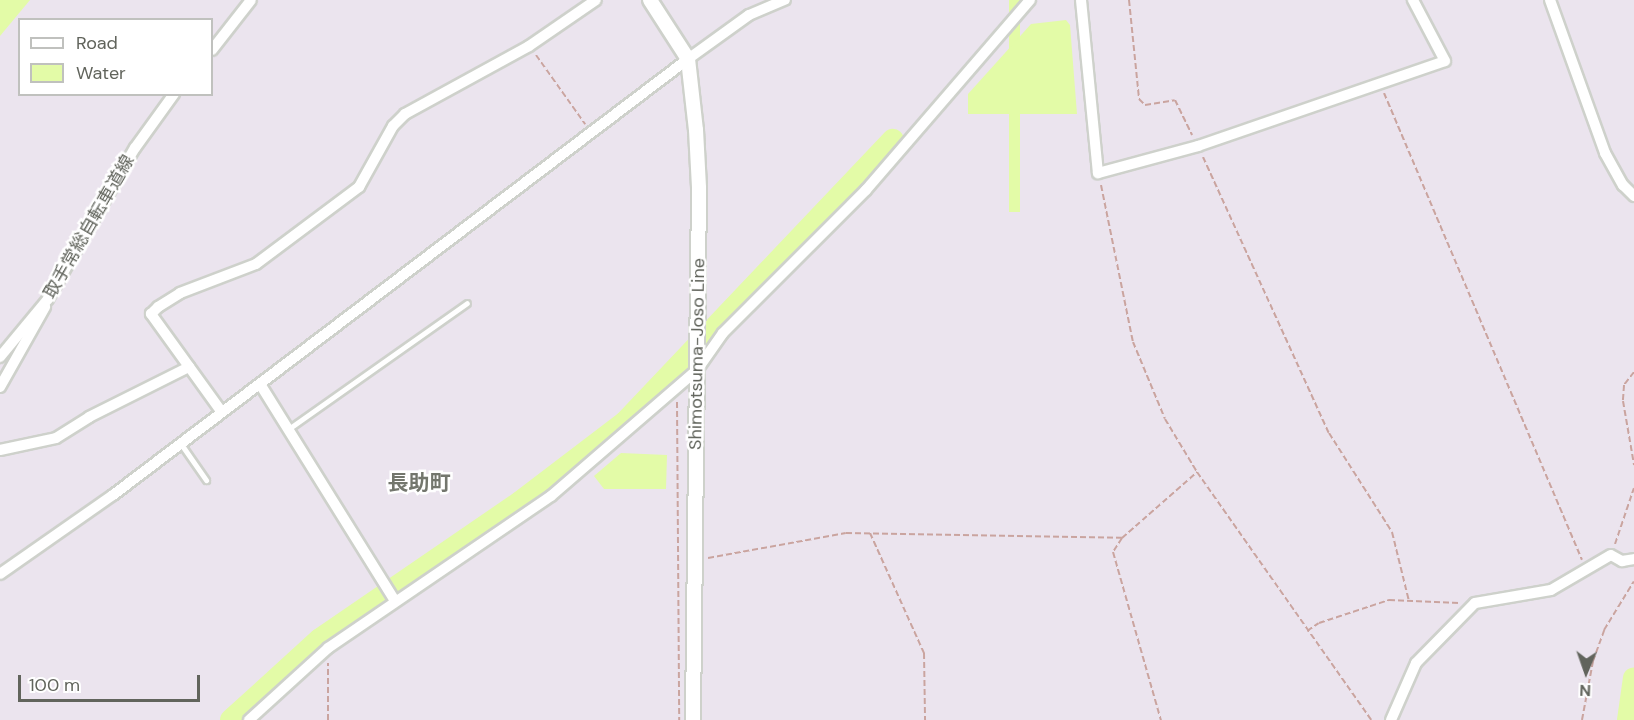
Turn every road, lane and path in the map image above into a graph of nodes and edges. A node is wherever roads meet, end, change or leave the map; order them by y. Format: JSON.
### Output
{"nodes":[{"id":1,"x":251,"y":0,"type":"edge"},
{"id":2,"x":596,"y":0,"type":"edge"},
{"id":3,"x":650,"y":0,"type":"edge"},
{"id":4,"x":785,"y":0,"type":"edge"},
{"id":5,"x":1030,"y":0,"type":"edge"},
{"id":6,"x":1081,"y":0,"type":"edge"},
{"id":7,"x":1129,"y":0,"type":"edge"},
{"id":8,"x":1413,"y":0,"type":"edge"},
{"id":9,"x":1550,"y":0,"type":"edge"},
{"id":10,"x":529,"y":46,"type":"junction"},
{"id":11,"x":213,"y":49,"type":"edge"},
{"id":12,"x":688,"y":59,"type":"junction"},
{"id":13,"x":1380,"y":85,"type":"junction"},
{"id":14,"x":173,"y":96,"type":"edge"},
{"id":15,"x":590,"y":131,"type":"junction"},
{"id":16,"x":1198,"y":146,"type":"junction"},
{"id":17,"x":1098,"y":173,"type":"junction"},
{"id":18,"x":1634,"y":196,"type":"edge"},
{"id":19,"x":48,"y":299,"type":"junction"},
{"id":20,"x":467,"y":303,"type":"dead end"},
{"id":21,"x":0,"y":357,"type":"edge"},
{"id":22,"x":697,"y":363,"type":"junction"},
{"id":23,"x":189,"y":368,"type":"junction"},
{"id":24,"x":1634,"y":372,"type":"edge"},
{"id":25,"x":260,"y":384,"type":"junction"},
{"id":26,"x":0,"y":387,"type":"edge"},
{"id":27,"x":676,"y":387,"type":"junction"},
{"id":28,"x":221,"y":411,"type":"junction"},
{"id":29,"x":287,"y":430,"type":"junction"},
{"id":30,"x":180,"y":443,"type":"junction"},
{"id":31,"x":0,"y":450,"type":"edge"},
{"id":32,"x":1634,"y":465,"type":"edge"},
{"id":33,"x":1197,"y":472,"type":"junction"},
{"id":34,"x":206,"y":480,"type":"dead end"},
{"id":35,"x":1634,"y":488,"type":"edge"},
{"id":36,"x":870,"y":534,"type":"junction"},
{"id":37,"x":1122,"y":538,"type":"junction"},
{"id":38,"x":1611,"y":555,"type":"junction"},
{"id":39,"x":1634,"y":559,"type":"edge"},
{"id":40,"x":695,"y":561,"type":"junction"},
{"id":41,"x":1586,"y":568,"type":"junction"},
{"id":42,"x":0,"y":574,"type":"edge"},
{"id":43,"x":1634,"y":581,"type":"edge"},
{"id":44,"x":394,"y":601,"type":"junction"},
{"id":45,"x":1409,"y":601,"type":"junction"},
{"id":46,"x":1471,"y":606,"type":"junction"},
{"id":47,"x":1307,"y":631,"type":"junction"},
{"id":48,"x":328,"y":648,"type":"junction"},
{"id":49,"x":249,"y":720,"type":"edge"},
{"id":50,"x":328,"y":720,"type":"edge"},
{"id":51,"x":679,"y":720,"type":"edge"},
{"id":52,"x":693,"y":720,"type":"edge"},
{"id":53,"x":925,"y":720,"type":"edge"},
{"id":54,"x":1161,"y":720,"type":"edge"},
{"id":55,"x":1371,"y":720,"type":"edge"},
{"id":56,"x":1391,"y":720,"type":"edge"},
{"id":57,"x":1582,"y":720,"type":"edge"}],
"edges":[{"from":1,"to":11,"type":"street"},
{"from":2,"to":10,"type":"street"},
{"from":3,"to":12,"type":"main road","name":"Shimotsuma-Joso Line"},
{"from":4,"to":12,"type":"street"},
{"from":5,"to":22,"type":"street"},
{"from":6,"to":17,"type":"street"},
{"from":7,"to":16,"type":"path"},
{"from":8,"to":13,"type":"street"},
{"from":9,"to":18,"type":"street"},
{"from":10,"to":15,"type":"path"},
{"from":10,"to":23,"type":"street"},
{"from":12,"to":15,"type":"street"},
{"from":12,"to":22,"type":"main road","name":"Shimotsuma-Joso Line"},
{"from":13,"to":16,"type":"street"},
{"from":13,"to":41,"type":"path"},
{"from":14,"to":19,"type":"street","name":"取手常総自転車道線"},
{"from":15,"to":25,"type":"street"},
{"from":16,"to":17,"type":"street"},
{"from":16,"to":45,"type":"path"},
{"from":17,"to":33,"type":"path"},
{"from":19,"to":21,"type":"street","name":"取手常総自転車道線"},
{"from":19,"to":26,"type":"street"},
{"from":20,"to":29,"type":"lane"},
{"from":22,"to":27,"type":"street"},
{"from":22,"to":40,"type":"main road","name":"Shimotsuma-Joso Line"},
{"from":23,"to":28,"type":"street"},
{"from":23,"to":31,"type":"street"},
{"from":24,"to":32,"type":"path"},
{"from":25,"to":28,"type":"street"},
{"from":25,"to":29,"type":"street"},
{"from":27,"to":44,"type":"street"},
{"from":27,"to":51,"type":"path"},
{"from":28,"to":30,"type":"street"},
{"from":29,"to":44,"type":"street"},
{"from":30,"to":34,"type":"lane"},
{"from":30,"to":42,"type":"street"},
{"from":33,"to":37,"type":"path"},
{"from":33,"to":47,"type":"path"},
{"from":35,"to":38,"type":"path"},
{"from":36,"to":37,"type":"path"},
{"from":36,"to":40,"type":"path"},
{"from":36,"to":53,"type":"path"},
{"from":37,"to":54,"type":"path"},
{"from":38,"to":39,"type":"street"},
{"from":38,"to":41,"type":"street"},
{"from":40,"to":52,"type":"main road","name":"Shimotsuma-Joso Line"},
{"from":41,"to":46,"type":"street"},
{"from":43,"to":57,"type":"path"},
{"from":44,"to":48,"type":"street"},
{"from":45,"to":46,"type":"path"},
{"from":45,"to":47,"type":"path"},
{"from":46,"to":56,"type":"street"},
{"from":47,"to":55,"type":"path"},
{"from":48,"to":49,"type":"street"},
{"from":48,"to":50,"type":"path"}]}
